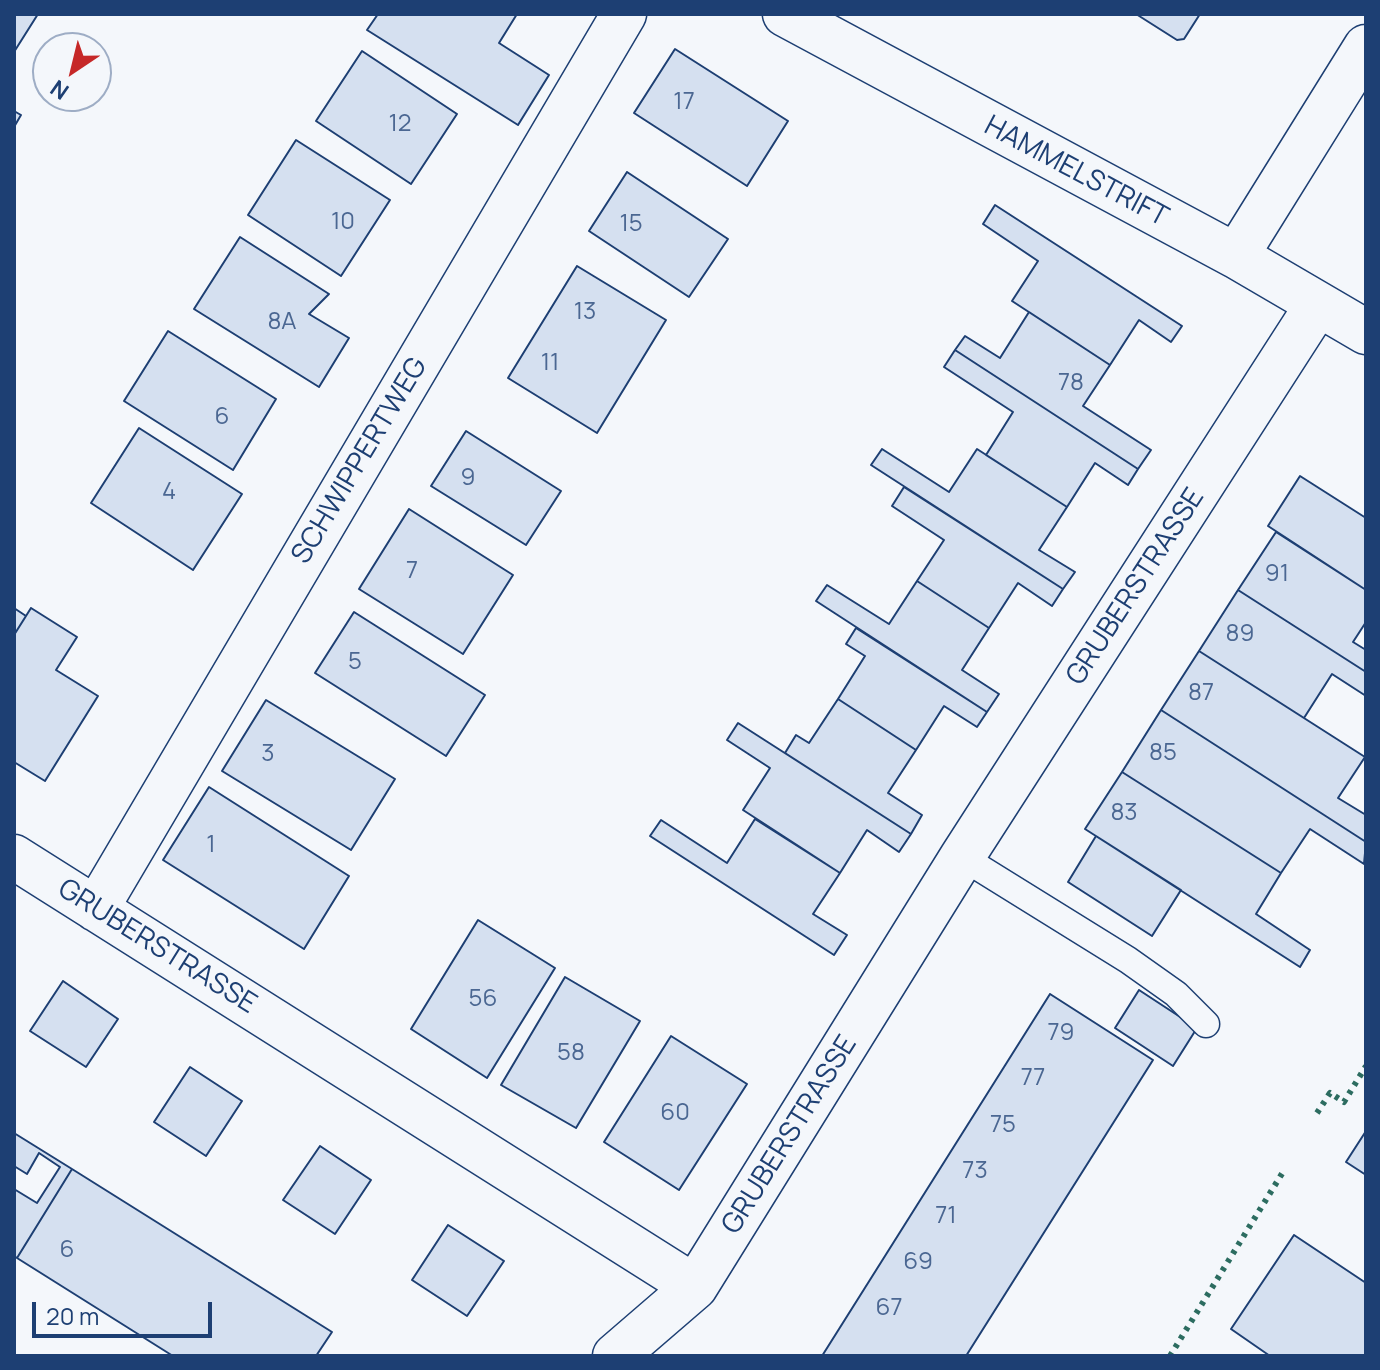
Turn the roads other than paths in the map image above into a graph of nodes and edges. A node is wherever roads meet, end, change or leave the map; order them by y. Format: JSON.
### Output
{"nodes":[{"id":1,"x":624,"y":14,"type":"edge"},
{"id":2,"x":785,"y":14,"type":"edge"},
{"id":3,"x":1366,"y":47,"type":"edge"},
{"id":4,"x":1236,"y":256,"type":"junction"},
{"id":5,"x":1318,"y":304,"type":"junction"},
{"id":6,"x":1366,"y":332,"type":"edge"},
{"id":7,"x":14,"y":857,"type":"edge"},
{"id":8,"x":962,"y":857,"type":"junction"},
{"id":9,"x":96,"y":909,"type":"junction"},
{"id":10,"x":1206,"y":1024,"type":"dead end"},
{"id":11,"x":695,"y":1287,"type":"junction"},
{"id":12,"x":615,"y":1356,"type":"edge"}],
"edges":[{"from":1,"to":9,"type":"street","name":"SCHWIPPERTWEG"},
{"from":2,"to":4,"type":"street","name":"HAMMELSTRIFT"},
{"from":3,"to":4,"type":"street"},
{"from":4,"to":5,"type":"street","name":"HAMMELSTRIFT"},
{"from":5,"to":6,"type":"street","name":"HAMMELSTRIFT"},
{"from":5,"to":8,"type":"street","name":"GRUBERSTRASSE"},
{"from":7,"to":9,"type":"street","name":"GRUBERSTRASSE"},
{"from":8,"to":10,"type":"lane"},
{"from":8,"to":11,"type":"street","name":"GRUBERSTRASSE"},
{"from":9,"to":11,"type":"street","name":"GRUBERSTRASSE"},
{"from":11,"to":12,"type":"street"}]}
